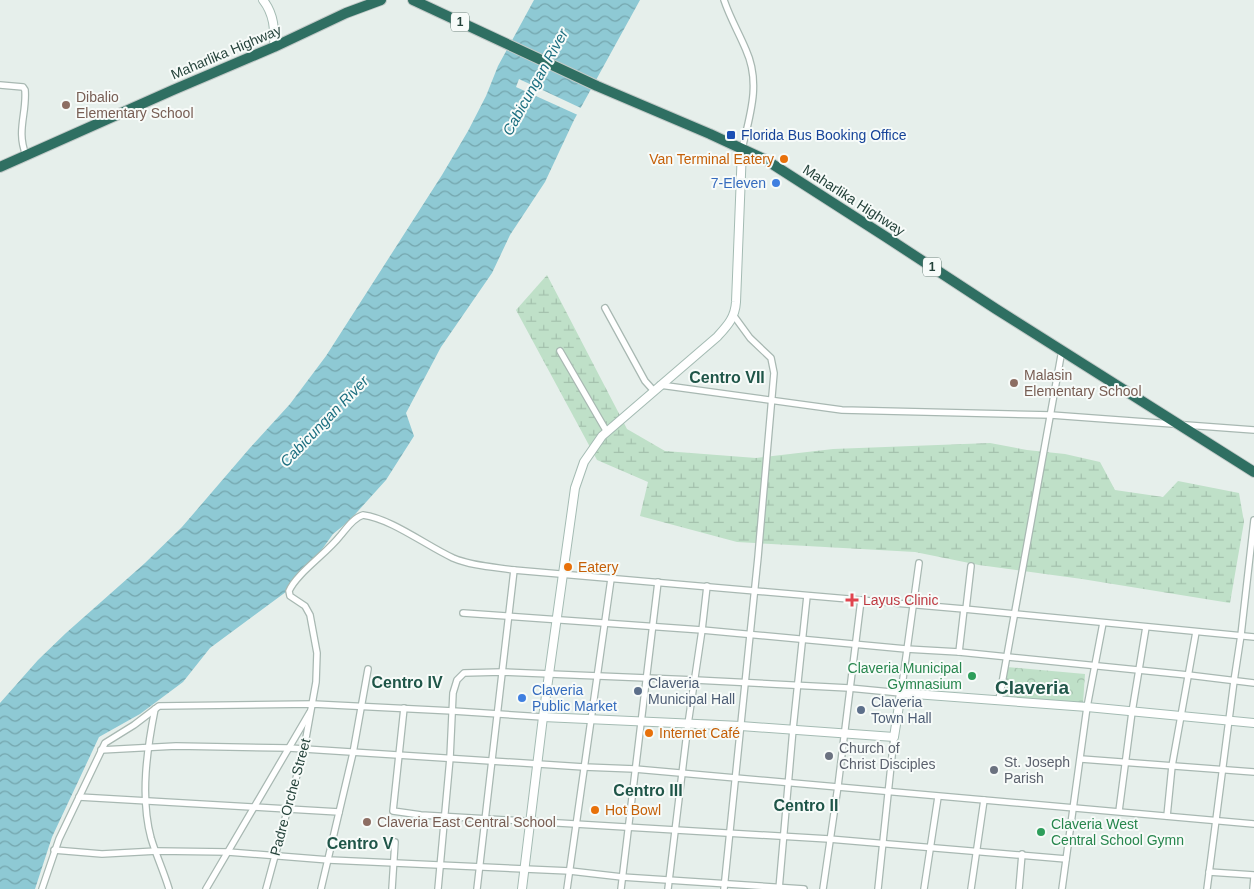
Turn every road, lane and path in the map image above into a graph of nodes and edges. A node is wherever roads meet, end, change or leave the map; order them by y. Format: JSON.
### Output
{"nodes":[{"id":1,"x":263,"y":0,"type":"edge"},
{"id":2,"x":381,"y":0,"type":"edge"},
{"id":3,"x":413,"y":0,"type":"edge"},
{"id":4,"x":724,"y":0,"type":"edge"},
{"id":5,"x":274,"y":47,"type":"junction"},
{"id":6,"x":0,"y":84,"type":"edge"},
{"id":7,"x":742,"y":149,"type":"junction"},
{"id":8,"x":26,"y":155,"type":"junction"},
{"id":9,"x":0,"y":167,"type":"edge"},
{"id":10,"x":605,"y":308,"type":"dead end"},
{"id":11,"x":734,"y":316,"type":"junction"},
{"id":12,"x":1062,"y":350,"type":"junction"},
{"id":13,"x":560,"y":351,"type":"dead end"},
{"id":14,"x":660,"y":385,"type":"junction"},
{"id":15,"x":654,"y":391,"type":"junction"},
{"id":16,"x":772,"y":401,"type":"junction"},
{"id":17,"x":1051,"y":415,"type":"junction"},
{"id":18,"x":1178,"y":424,"type":"junction"},
{"id":19,"x":1254,"y":430,"type":"edge"},
{"id":20,"x":607,"y":432,"type":"junction"},
{"id":21,"x":1254,"y":472,"type":"edge"},
{"id":22,"x":1254,"y":520,"type":"edge"},
{"id":23,"x":919,"y":563,"type":"dead end"},
{"id":24,"x":971,"y":566,"type":"dead end"},
{"id":25,"x":514,"y":570,"type":"junction"},
{"id":26,"x":563,"y":575,"type":"junction"},
{"id":27,"x":611,"y":579,"type":"junction"},
{"id":28,"x":658,"y":582,"type":"junction"},
{"id":29,"x":706,"y":586,"type":"junction"},
{"id":30,"x":754,"y":591,"type":"junction"},
{"id":31,"x":807,"y":596,"type":"junction"},
{"id":32,"x":861,"y":600,"type":"junction"},
{"id":33,"x":913,"y":604,"type":"junction"},
{"id":34,"x":965,"y":609,"type":"junction"},
{"id":35,"x":463,"y":613,"type":"dead end"},
{"id":36,"x":1016,"y":614,"type":"junction"},
{"id":37,"x":510,"y":616,"type":"junction"},
{"id":38,"x":556,"y":620,"type":"junction"},
{"id":39,"x":604,"y":623,"type":"junction"},
{"id":40,"x":1103,"y":623,"type":"junction"},
{"id":41,"x":652,"y":627,"type":"junction"},
{"id":42,"x":1146,"y":627,"type":"junction"},
{"id":43,"x":702,"y":630,"type":"junction"},
{"id":44,"x":1196,"y":632,"type":"junction"},
{"id":45,"x":750,"y":635,"type":"junction"},
{"id":46,"x":1241,"y":635,"type":"junction"},
{"id":47,"x":1254,"y":637,"type":"edge"},
{"id":48,"x":802,"y":640,"type":"junction"},
{"id":49,"x":855,"y":645,"type":"junction"},
{"id":50,"x":906,"y":649,"type":"junction"},
{"id":51,"x":959,"y":652,"type":"junction"},
{"id":52,"x":1007,"y":658,"type":"junction"},
{"id":53,"x":1095,"y":666,"type":"junction"},
{"id":54,"x":368,"y":669,"type":"dead end"},
{"id":55,"x":1140,"y":670,"type":"junction"},
{"id":56,"x":502,"y":672,"type":"junction"},
{"id":57,"x":549,"y":674,"type":"junction"},
{"id":58,"x":1188,"y":675,"type":"junction"},
{"id":59,"x":597,"y":676,"type":"junction"},
{"id":60,"x":647,"y":679,"type":"junction"},
{"id":61,"x":695,"y":680,"type":"junction"},
{"id":62,"x":1234,"y":680,"type":"junction"},
{"id":63,"x":745,"y":683,"type":"junction"},
{"id":64,"x":1254,"y":683,"type":"edge"},
{"id":65,"x":797,"y":685,"type":"junction"},
{"id":66,"x":849,"y":688,"type":"junction"},
{"id":67,"x":901,"y":693,"type":"junction"},
{"id":68,"x":999,"y":700,"type":"junction"},
{"id":69,"x":312,"y":706,"type":"junction"},
{"id":70,"x":362,"y":706,"type":"junction"},
{"id":71,"x":1087,"y":707,"type":"junction"},
{"id":72,"x":404,"y":708,"type":"junction"},
{"id":73,"x":155,"y":709,"type":"junction"},
{"id":74,"x":453,"y":711,"type":"junction"},
{"id":75,"x":1132,"y":712,"type":"junction"},
{"id":76,"x":497,"y":714,"type":"junction"},
{"id":77,"x":1180,"y":716,"type":"junction"},
{"id":78,"x":543,"y":717,"type":"junction"},
{"id":79,"x":590,"y":720,"type":"junction"},
{"id":80,"x":1228,"y":721,"type":"junction"},
{"id":81,"x":640,"y":722,"type":"junction"},
{"id":82,"x":1254,"y":723,"type":"edge"},
{"id":83,"x":688,"y":724,"type":"junction"},
{"id":84,"x":741,"y":726,"type":"junction"},
{"id":85,"x":793,"y":730,"type":"junction"},
{"id":86,"x":844,"y":733,"type":"junction"},
{"id":87,"x":894,"y":738,"type":"junction"},
{"id":88,"x":148,"y":748,"type":"junction"},
{"id":89,"x":289,"y":748,"type":"junction"},
{"id":90,"x":304,"y":749,"type":"junction"},
{"id":91,"x":101,"y":750,"type":"junction"},
{"id":92,"x":353,"y":753,"type":"junction"},
{"id":93,"x":398,"y":756,"type":"junction"},
{"id":94,"x":450,"y":758,"type":"junction"},
{"id":95,"x":1081,"y":759,"type":"junction"},
{"id":96,"x":492,"y":761,"type":"junction"},
{"id":97,"x":1126,"y":763,"type":"junction"},
{"id":98,"x":537,"y":764,"type":"junction"},
{"id":99,"x":1172,"y":766,"type":"junction"},
{"id":100,"x":584,"y":767,"type":"junction"},
{"id":101,"x":635,"y":768,"type":"junction"},
{"id":102,"x":1222,"y":770,"type":"junction"},
{"id":103,"x":683,"y":772,"type":"junction"},
{"id":104,"x":1254,"y":772,"type":"edge"},
{"id":105,"x":736,"y":777,"type":"junction"},
{"id":106,"x":789,"y":782,"type":"junction"},
{"id":107,"x":838,"y":786,"type":"junction"},
{"id":108,"x":889,"y":791,"type":"junction"},
{"id":109,"x":938,"y":796,"type":"junction"},
{"id":110,"x":79,"y":797,"type":"junction"},
{"id":111,"x":146,"y":800,"type":"junction"},
{"id":112,"x":984,"y":800,"type":"junction"},
{"id":113,"x":253,"y":807,"type":"junction"},
{"id":114,"x":287,"y":808,"type":"junction"},
{"id":115,"x":1073,"y":808,"type":"junction"},
{"id":116,"x":1119,"y":811,"type":"junction"},
{"id":117,"x":339,"y":812,"type":"junction"},
{"id":118,"x":444,"y":816,"type":"junction"},
{"id":119,"x":1167,"y":816,"type":"junction"},
{"id":120,"x":486,"y":818,"type":"junction"},
{"id":121,"x":1216,"y":820,"type":"junction"},
{"id":122,"x":530,"y":821,"type":"junction"},
{"id":123,"x":576,"y":824,"type":"junction"},
{"id":124,"x":1254,"y":824,"type":"edge"},
{"id":125,"x":627,"y":827,"type":"junction"},
{"id":126,"x":676,"y":830,"type":"junction"},
{"id":127,"x":729,"y":833,"type":"junction"},
{"id":128,"x":784,"y":836,"type":"junction"},
{"id":129,"x":829,"y":839,"type":"junction"},
{"id":130,"x":395,"y":842,"type":"dead end"},
{"id":131,"x":883,"y":844,"type":"junction"},
{"id":132,"x":930,"y":848,"type":"junction"},
{"id":133,"x":54,"y":850,"type":"junction"},
{"id":134,"x":157,"y":851,"type":"junction"},
{"id":135,"x":228,"y":852,"type":"junction"},
{"id":136,"x":977,"y":852,"type":"junction"},
{"id":137,"x":1022,"y":854,"type":"junction"},
{"id":138,"x":275,"y":855,"type":"junction"},
{"id":139,"x":1066,"y":859,"type":"junction"},
{"id":140,"x":329,"y":860,"type":"junction"},
{"id":141,"x":394,"y":862,"type":"junction"},
{"id":142,"x":440,"y":864,"type":"junction"},
{"id":143,"x":480,"y":866,"type":"junction"},
{"id":144,"x":525,"y":868,"type":"junction"},
{"id":145,"x":570,"y":871,"type":"junction"},
{"id":146,"x":1209,"y":872,"type":"junction"},
{"id":147,"x":1254,"y":876,"type":"edge"},
{"id":148,"x":622,"y":877,"type":"junction"},
{"id":149,"x":670,"y":879,"type":"junction"},
{"id":150,"x":724,"y":886,"type":"edge"},
{"id":151,"x":779,"y":888,"type":"edge"},
{"id":152,"x":42,"y":889,"type":"edge"},
{"id":153,"x":169,"y":889,"type":"edge"},
{"id":154,"x":206,"y":889,"type":"edge"},
{"id":155,"x":266,"y":889,"type":"edge"},
{"id":156,"x":321,"y":889,"type":"edge"},
{"id":157,"x":392,"y":889,"type":"edge"},
{"id":158,"x":438,"y":889,"type":"edge"},
{"id":159,"x":478,"y":889,"type":"edge"},
{"id":160,"x":522,"y":889,"type":"edge"},
{"id":161,"x":567,"y":889,"type":"edge"},
{"id":162,"x":621,"y":889,"type":"edge"},
{"id":163,"x":668,"y":889,"type":"edge"},
{"id":164,"x":804,"y":889,"type":"edge"},
{"id":165,"x":822,"y":889,"type":"edge"},
{"id":166,"x":878,"y":889,"type":"edge"},
{"id":167,"x":924,"y":889,"type":"edge"},
{"id":168,"x":971,"y":889,"type":"edge"},
{"id":169,"x":1019,"y":889,"type":"edge"},
{"id":170,"x":1062,"y":889,"type":"edge"},
{"id":171,"x":1207,"y":889,"type":"edge"},
{"id":172,"x":1253,"y":889,"type":"edge"}],
"edges":[{"from":1,"to":5,"type":"street"},
{"from":2,"to":5,"type":"highway","name":"Maharlika Highway"},
{"from":3,"to":7,"type":"highway","name":"Maharlika Highway","number":"1"},
{"from":4,"to":7,"type":"street"},
{"from":5,"to":8,"type":"highway","name":"Maharlika Highway"},
{"from":6,"to":8,"type":"street"},
{"from":7,"to":11,"type":"street"},
{"from":7,"to":12,"type":"highway","name":"Maharlika Highway","number":"1"},
{"from":8,"to":9,"type":"highway","name":"Maharlika Highway"},
{"from":10,"to":15,"type":"street"},
{"from":11,"to":14,"type":"street"},
{"from":11,"to":16,"type":"street"},
{"from":12,"to":17,"type":"street"},
{"from":12,"to":18,"type":"highway","name":"Maharlika Highway","number":"1"},
{"from":13,"to":20,"type":"street"},
{"from":14,"to":15,"type":"street"},
{"from":14,"to":16,"type":"street"},
{"from":15,"to":20,"type":"street"},
{"from":16,"to":17,"type":"street"},
{"from":16,"to":30,"type":"street"},
{"from":17,"to":18,"type":"street"},
{"from":17,"to":36,"type":"street"},
{"from":18,"to":19,"type":"street"},
{"from":18,"to":21,"type":"highway","name":"Maharlika Highway","number":"1"},
{"from":20,"to":26,"type":"street"},
{"from":22,"to":46,"type":"street"},
{"from":23,"to":33,"type":"street"},
{"from":24,"to":34,"type":"street"},
{"from":25,"to":26,"type":"street"},
{"from":25,"to":37,"type":"street"},
{"from":25,"to":69,"type":"street","name":"Padre Orche Street"},
{"from":26,"to":27,"type":"street"},
{"from":26,"to":38,"type":"street"},
{"from":27,"to":28,"type":"street"},
{"from":27,"to":39,"type":"street"},
{"from":28,"to":29,"type":"street"},
{"from":28,"to":41,"type":"street"},
{"from":29,"to":30,"type":"street"},
{"from":29,"to":43,"type":"street"},
{"from":30,"to":31,"type":"street"},
{"from":30,"to":45,"type":"street"},
{"from":31,"to":32,"type":"street"},
{"from":31,"to":48,"type":"street"},
{"from":32,"to":33,"type":"street"},
{"from":32,"to":49,"type":"street"},
{"from":33,"to":34,"type":"street"},
{"from":33,"to":50,"type":"street"},
{"from":34,"to":36,"type":"street"},
{"from":34,"to":51,"type":"street"},
{"from":35,"to":37,"type":"street"},
{"from":36,"to":40,"type":"street"},
{"from":36,"to":52,"type":"street"},
{"from":37,"to":38,"type":"street"},
{"from":37,"to":56,"type":"street"},
{"from":38,"to":39,"type":"street"},
{"from":38,"to":57,"type":"street"},
{"from":39,"to":41,"type":"street"},
{"from":39,"to":59,"type":"street"},
{"from":40,"to":42,"type":"street"},
{"from":40,"to":53,"type":"street"},
{"from":41,"to":43,"type":"street"},
{"from":41,"to":60,"type":"street"},
{"from":42,"to":44,"type":"street"},
{"from":42,"to":55,"type":"street"},
{"from":43,"to":45,"type":"street"},
{"from":43,"to":61,"type":"street"},
{"from":44,"to":46,"type":"street"},
{"from":44,"to":58,"type":"street"},
{"from":45,"to":48,"type":"street"},
{"from":45,"to":63,"type":"street"},
{"from":46,"to":47,"type":"street"},
{"from":46,"to":62,"type":"street"},
{"from":48,"to":49,"type":"street"},
{"from":48,"to":65,"type":"street"},
{"from":49,"to":50,"type":"street"},
{"from":49,"to":66,"type":"street"},
{"from":50,"to":51,"type":"street"},
{"from":50,"to":67,"type":"street"},
{"from":51,"to":52,"type":"street"},
{"from":52,"to":53,"type":"street"},
{"from":52,"to":68,"type":"street"},
{"from":53,"to":55,"type":"street"},
{"from":53,"to":71,"type":"street"},
{"from":54,"to":70,"type":"street"},
{"from":55,"to":58,"type":"street"},
{"from":55,"to":75,"type":"street"},
{"from":56,"to":57,"type":"street"},
{"from":56,"to":74,"type":"street"},
{"from":56,"to":76,"type":"street"},
{"from":57,"to":59,"type":"street"},
{"from":57,"to":78,"type":"street"},
{"from":58,"to":62,"type":"street"},
{"from":58,"to":77,"type":"street"},
{"from":59,"to":60,"type":"street"},
{"from":59,"to":79,"type":"street"},
{"from":60,"to":61,"type":"street"},
{"from":60,"to":81,"type":"street"},
{"from":61,"to":63,"type":"street"},
{"from":61,"to":83,"type":"street"},
{"from":62,"to":64,"type":"street"},
{"from":62,"to":80,"type":"street"},
{"from":63,"to":65,"type":"street"},
{"from":63,"to":84,"type":"street"},
{"from":65,"to":66,"type":"street"},
{"from":65,"to":85,"type":"street"},
{"from":66,"to":67,"type":"street"},
{"from":66,"to":86,"type":"street"},
{"from":67,"to":68,"type":"street"},
{"from":67,"to":87,"type":"street"},
{"from":68,"to":71,"type":"street"},
{"from":69,"to":70,"type":"street"},
{"from":69,"to":73,"type":"street"},
{"from":69,"to":89,"type":"street"},
{"from":69,"to":90,"type":"street","name":"Padre Orche Street"},
{"from":70,"to":72,"type":"street"},
{"from":70,"to":92,"type":"street"},
{"from":71,"to":75,"type":"street"},
{"from":71,"to":95,"type":"street"},
{"from":72,"to":74,"type":"street"},
{"from":72,"to":93,"type":"street"},
{"from":73,"to":88,"type":"street"},
{"from":73,"to":91,"type":"street"},
{"from":74,"to":76,"type":"street"},
{"from":74,"to":94,"type":"street"},
{"from":75,"to":77,"type":"street"},
{"from":75,"to":97,"type":"street"},
{"from":76,"to":78,"type":"street"},
{"from":76,"to":96,"type":"street"},
{"from":77,"to":80,"type":"street"},
{"from":77,"to":99,"type":"street"},
{"from":78,"to":79,"type":"street"},
{"from":78,"to":98,"type":"street"},
{"from":79,"to":81,"type":"street"},
{"from":79,"to":100,"type":"street"},
{"from":80,"to":82,"type":"street"},
{"from":80,"to":102,"type":"street"},
{"from":81,"to":83,"type":"street"},
{"from":81,"to":101,"type":"street"},
{"from":83,"to":84,"type":"street"},
{"from":83,"to":103,"type":"street"},
{"from":84,"to":85,"type":"street"},
{"from":84,"to":105,"type":"street"},
{"from":85,"to":86,"type":"street"},
{"from":85,"to":106,"type":"street"},
{"from":86,"to":87,"type":"street"},
{"from":86,"to":107,"type":"street"},
{"from":87,"to":108,"type":"street"},
{"from":88,"to":89,"type":"street"},
{"from":88,"to":91,"type":"street"},
{"from":88,"to":111,"type":"street"},
{"from":89,"to":90,"type":"street"},
{"from":89,"to":113,"type":"street"},
{"from":90,"to":92,"type":"street"},
{"from":90,"to":114,"type":"street","name":"Padre Orche Street"},
{"from":91,"to":110,"type":"street"},
{"from":92,"to":93,"type":"street"},
{"from":92,"to":117,"type":"street"},
{"from":93,"to":94,"type":"street"},
{"from":93,"to":118,"type":"street"},
{"from":94,"to":96,"type":"street"},
{"from":94,"to":118,"type":"street"},
{"from":95,"to":97,"type":"street"},
{"from":95,"to":115,"type":"street"},
{"from":96,"to":98,"type":"street"},
{"from":96,"to":120,"type":"street"},
{"from":97,"to":99,"type":"street"},
{"from":97,"to":116,"type":"street"},
{"from":98,"to":100,"type":"street"},
{"from":98,"to":122,"type":"street"},
{"from":99,"to":102,"type":"street"},
{"from":99,"to":119,"type":"street"},
{"from":100,"to":101,"type":"street"},
{"from":100,"to":123,"type":"street"},
{"from":101,"to":103,"type":"street"},
{"from":101,"to":125,"type":"street"},
{"from":102,"to":104,"type":"street"},
{"from":102,"to":121,"type":"street"},
{"from":103,"to":105,"type":"street"},
{"from":103,"to":126,"type":"street"},
{"from":105,"to":106,"type":"street"},
{"from":105,"to":127,"type":"street"},
{"from":106,"to":107,"type":"street"},
{"from":106,"to":128,"type":"street"},
{"from":107,"to":108,"type":"street"},
{"from":107,"to":129,"type":"street"},
{"from":108,"to":109,"type":"street"},
{"from":108,"to":131,"type":"street"},
{"from":109,"to":112,"type":"street"},
{"from":109,"to":132,"type":"street"},
{"from":110,"to":111,"type":"street"},
{"from":110,"to":133,"type":"street"},
{"from":111,"to":113,"type":"street"},
{"from":111,"to":134,"type":"street"},
{"from":112,"to":115,"type":"street"},
{"from":112,"to":136,"type":"street"},
{"from":113,"to":114,"type":"street"},
{"from":113,"to":135,"type":"street"},
{"from":114,"to":117,"type":"street"},
{"from":114,"to":138,"type":"street","name":"Padre Orche Street"},
{"from":115,"to":116,"type":"street"},
{"from":115,"to":139,"type":"street"},
{"from":116,"to":119,"type":"street"},
{"from":117,"to":140,"type":"street"},
{"from":118,"to":120,"type":"street"},
{"from":118,"to":142,"type":"street"},
{"from":119,"to":121,"type":"street"},
{"from":120,"to":122,"type":"street"},
{"from":120,"to":143,"type":"street"},
{"from":121,"to":124,"type":"street"},
{"from":121,"to":146,"type":"street"},
{"from":122,"to":123,"type":"street"},
{"from":122,"to":144,"type":"street"},
{"from":123,"to":125,"type":"street"},
{"from":123,"to":145,"type":"street"},
{"from":125,"to":126,"type":"street"},
{"from":125,"to":148,"type":"street"},
{"from":126,"to":127,"type":"street"},
{"from":126,"to":149,"type":"street"},
{"from":127,"to":128,"type":"street"},
{"from":127,"to":150,"type":"street"},
{"from":128,"to":129,"type":"street"},
{"from":128,"to":151,"type":"street"},
{"from":129,"to":131,"type":"street"},
{"from":129,"to":165,"type":"street"},
{"from":130,"to":141,"type":"street"},
{"from":131,"to":132,"type":"street"},
{"from":131,"to":166,"type":"street"},
{"from":132,"to":136,"type":"street"},
{"from":132,"to":167,"type":"street"},
{"from":133,"to":134,"type":"street"},
{"from":133,"to":152,"type":"street"},
{"from":134,"to":135,"type":"street"},
{"from":134,"to":153,"type":"street"},
{"from":135,"to":138,"type":"street"},
{"from":135,"to":154,"type":"street"},
{"from":136,"to":137,"type":"street"},
{"from":136,"to":168,"type":"street"},
{"from":137,"to":139,"type":"street"},
{"from":137,"to":169,"type":"street"},
{"from":138,"to":140,"type":"street"},
{"from":138,"to":155,"type":"street","name":"Padre Orche Street"},
{"from":139,"to":170,"type":"street"},
{"from":140,"to":141,"type":"street"},
{"from":140,"to":156,"type":"street"},
{"from":141,"to":142,"type":"street"},
{"from":141,"to":157,"type":"street"},
{"from":142,"to":143,"type":"street"},
{"from":142,"to":158,"type":"street"},
{"from":143,"to":144,"type":"street"},
{"from":143,"to":159,"type":"street"},
{"from":144,"to":145,"type":"street"},
{"from":144,"to":160,"type":"street"},
{"from":145,"to":148,"type":"street"},
{"from":145,"to":161,"type":"street"},
{"from":146,"to":147,"type":"street"},
{"from":146,"to":171,"type":"street"},
{"from":147,"to":172,"type":"street"},
{"from":148,"to":149,"type":"street"},
{"from":148,"to":162,"type":"street"},
{"from":149,"to":150,"type":"street"},
{"from":149,"to":163,"type":"street"},
{"from":150,"to":151,"type":"street"},
{"from":151,"to":164,"type":"street"}]}
